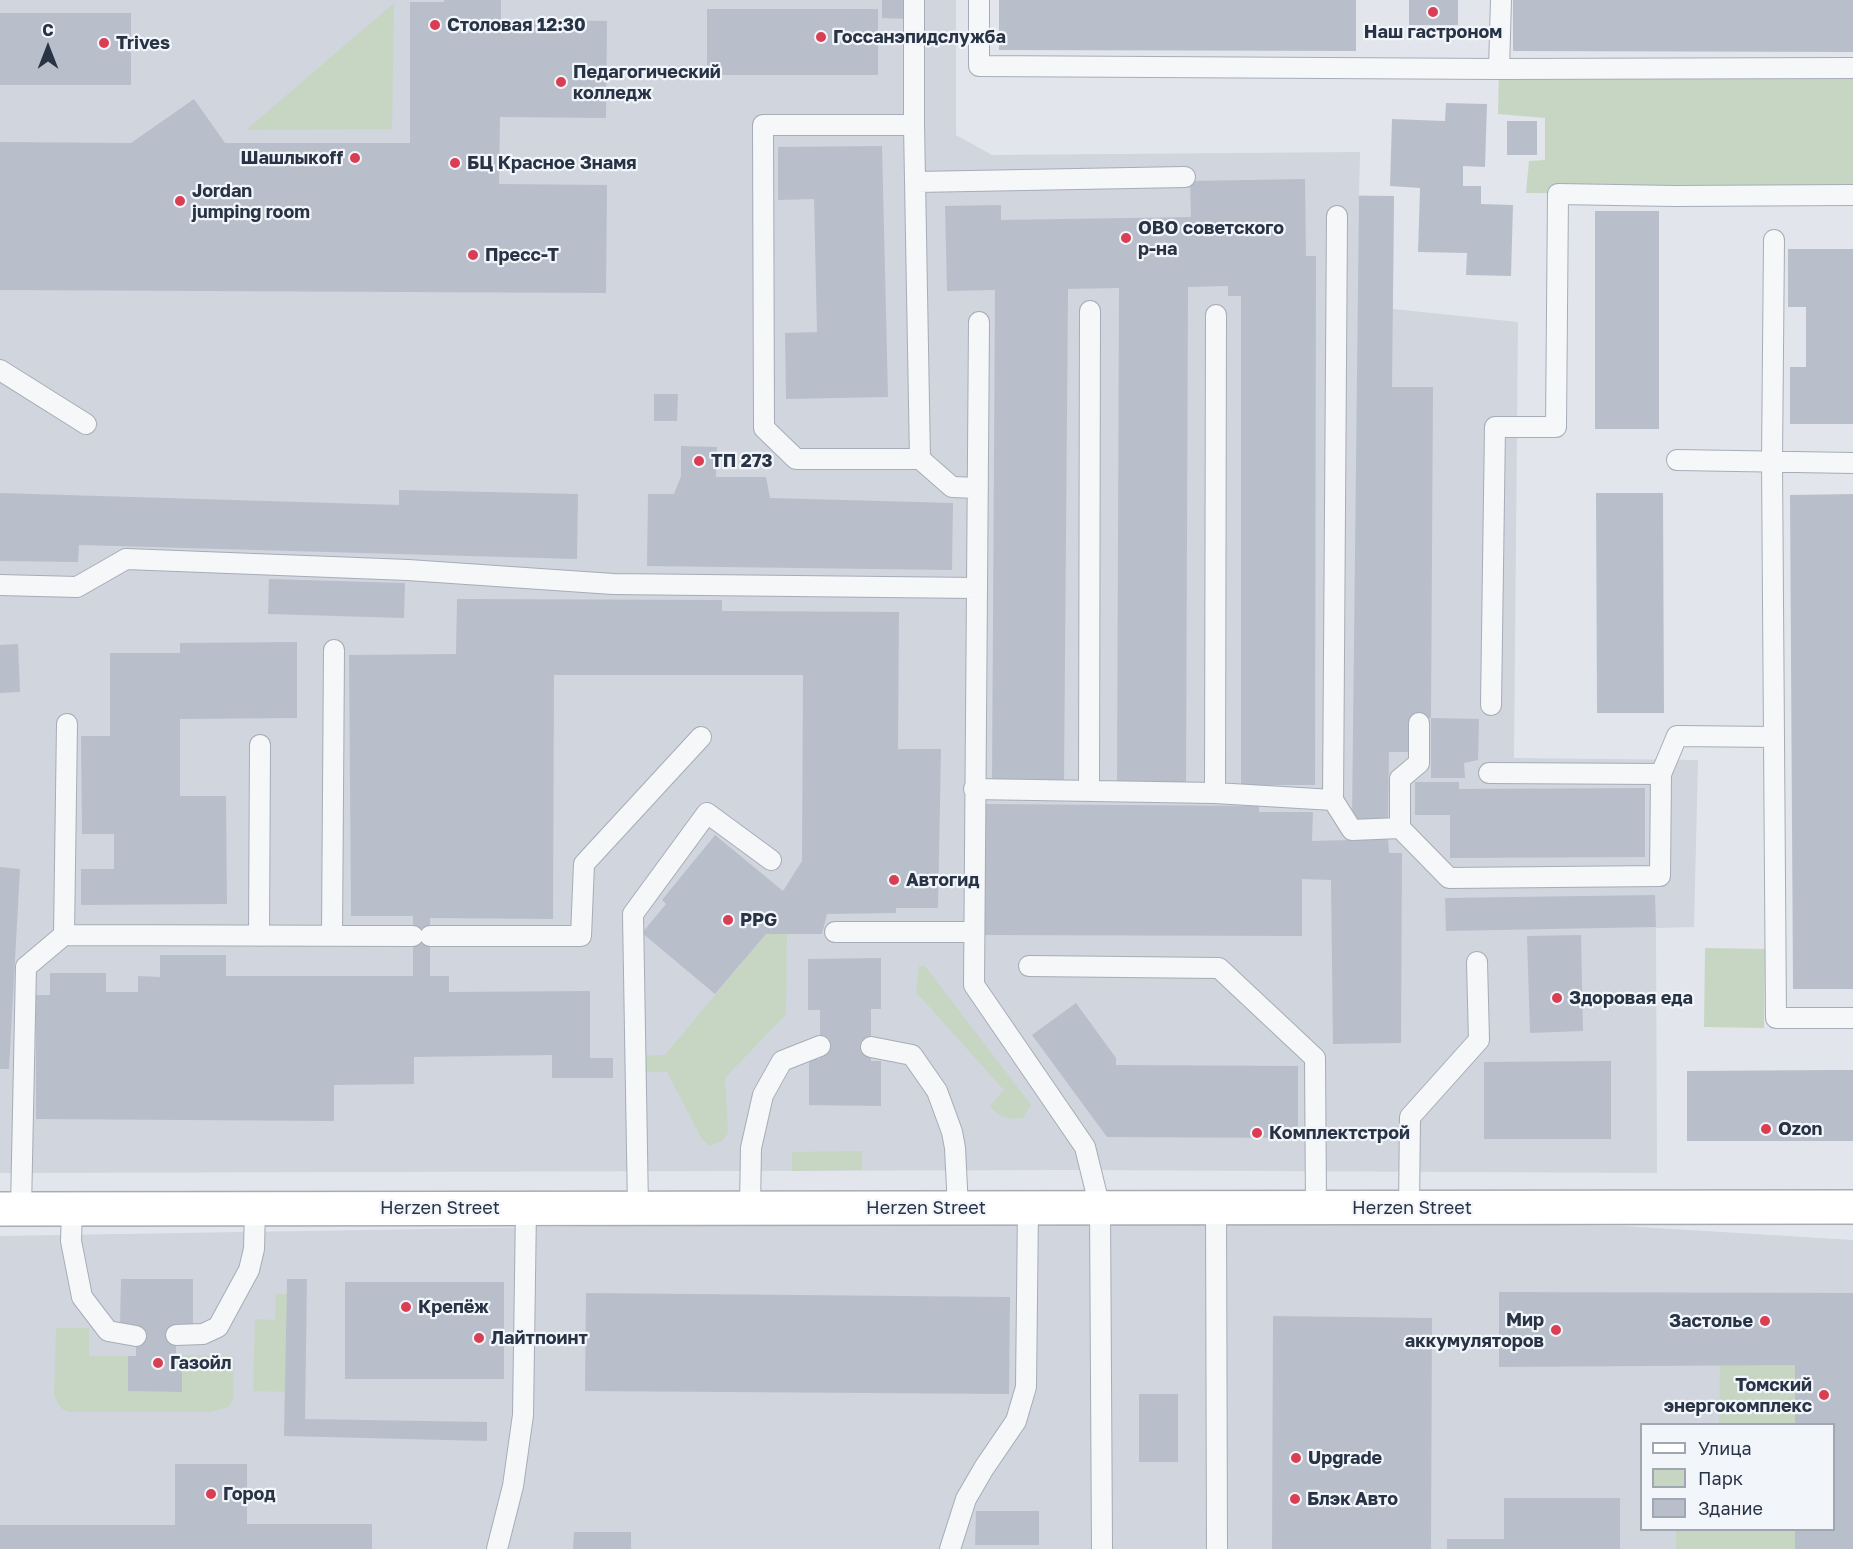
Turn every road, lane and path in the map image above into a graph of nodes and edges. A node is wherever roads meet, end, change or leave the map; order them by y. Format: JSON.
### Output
{"nodes":[{"id":1,"x":914,"y":0,"type":"edge"},
{"id":2,"x":979,"y":0,"type":"edge"},
{"id":3,"x":1501,"y":0,"type":"edge"},
{"id":4,"x":1853,"y":68,"type":"edge"},
{"id":5,"x":1499,"y":69,"type":"junction"},
{"id":6,"x":914,"y":125,"type":"junction"},
{"id":7,"x":1185,"y":177,"type":"dead end"},
{"id":8,"x":916,"y":182,"type":"junction"},
{"id":9,"x":1853,"y":195,"type":"edge"},
{"id":10,"x":1337,"y":216,"type":"dead end"},
{"id":11,"x":1774,"y":240,"type":"dead end"},
{"id":12,"x":1090,"y":310,"type":"dead end"},
{"id":13,"x":1216,"y":315,"type":"dead end"},
{"id":14,"x":979,"y":322,"type":"dead end"},
{"id":15,"x":0,"y":370,"type":"edge"},
{"id":16,"x":86,"y":424,"type":"dead end"},
{"id":17,"x":920,"y":459,"type":"junction"},
{"id":18,"x":1677,"y":460,"type":"dead end"},
{"id":19,"x":1772,"y":461,"type":"junction"},
{"id":20,"x":1853,"y":463,"type":"edge"},
{"id":21,"x":978,"y":488,"type":"junction"},
{"id":22,"x":0,"y":585,"type":"edge"},
{"id":23,"x":975,"y":588,"type":"junction"},
{"id":24,"x":334,"y":650,"type":"dead end"},
{"id":25,"x":1491,"y":705,"type":"dead end"},
{"id":26,"x":1419,"y":723,"type":"dead end"},
{"id":27,"x":68,"y":724,"type":"dead end"},
{"id":28,"x":701,"y":737,"type":"dead end"},
{"id":29,"x":1774,"y":737,"type":"junction"},
{"id":30,"x":260,"y":745,"type":"dead end"},
{"id":31,"x":1489,"y":773,"type":"dead end"},
{"id":32,"x":1661,"y":774,"type":"junction"},
{"id":33,"x":974,"y":789,"type":"junction"},
{"id":34,"x":1089,"y":791,"type":"junction"},
{"id":35,"x":1215,"y":793,"type":"junction"},
{"id":36,"x":1333,"y":800,"type":"junction"},
{"id":37,"x":1400,"y":828,"type":"junction"},
{"id":38,"x":771,"y":860,"type":"dead end"},
{"id":39,"x":835,"y":932,"type":"dead end"},
{"id":40,"x":974,"y":932,"type":"junction"},
{"id":41,"x":64,"y":935,"type":"junction"},
{"id":42,"x":259,"y":936,"type":"junction"},
{"id":43,"x":332,"y":936,"type":"junction"},
{"id":44,"x":1477,"y":962,"type":"dead end"},
{"id":45,"x":1029,"y":966,"type":"dead end"},
{"id":46,"x":1853,"y":1018,"type":"edge"},
{"id":47,"x":820,"y":1046,"type":"dead end"},
{"id":48,"x":871,"y":1047,"type":"dead end"},
{"id":49,"x":1853,"y":1207,"type":"edge"},
{"id":50,"x":255,"y":1208,"type":"junction"},
{"id":51,"x":526,"y":1208,"type":"junction"},
{"id":52,"x":638,"y":1208,"type":"junction"},
{"id":53,"x":750,"y":1208,"type":"junction"},
{"id":54,"x":958,"y":1208,"type":"junction"},
{"id":55,"x":1028,"y":1208,"type":"junction"},
{"id":56,"x":1100,"y":1208,"type":"junction"},
{"id":57,"x":1216,"y":1208,"type":"junction"},
{"id":58,"x":1316,"y":1208,"type":"junction"},
{"id":59,"x":1409,"y":1208,"type":"junction"},
{"id":60,"x":11,"y":1209,"type":"edge"},
{"id":61,"x":72,"y":1209,"type":"junction"},
{"id":62,"x":176,"y":1335,"type":"dead end"},
{"id":63,"x":136,"y":1336,"type":"dead end"},
{"id":64,"x":497,"y":1549,"type":"edge"},
{"id":65,"x":950,"y":1549,"type":"edge"},
{"id":66,"x":1102,"y":1549,"type":"edge"},
{"id":67,"x":1217,"y":1549,"type":"edge"}],
"edges":[{"from":1,"to":6,"type":"lane"},
{"from":2,"to":5,"type":"lane"},
{"from":3,"to":5,"type":"lane"},
{"from":4,"to":5,"type":"lane"},
{"from":6,"to":8,"type":"lane"},
{"from":6,"to":17,"type":"lane"},
{"from":7,"to":8,"type":"lane"},
{"from":8,"to":17,"type":"lane"},
{"from":9,"to":25,"type":"lane"},
{"from":10,"to":36,"type":"lane"},
{"from":11,"to":19,"type":"lane"},
{"from":12,"to":34,"type":"lane"},
{"from":13,"to":35,"type":"lane"},
{"from":14,"to":21,"type":"lane"},
{"from":15,"to":16,"type":"lane"},
{"from":17,"to":21,"type":"lane"},
{"from":18,"to":19,"type":"lane"},
{"from":19,"to":20,"type":"lane"},
{"from":19,"to":29,"type":"lane"},
{"from":21,"to":23,"type":"lane"},
{"from":22,"to":23,"type":"lane"},
{"from":23,"to":33,"type":"lane"},
{"from":24,"to":43,"type":"lane"},
{"from":26,"to":37,"type":"lane"},
{"from":27,"to":41,"type":"lane"},
{"from":28,"to":43,"type":"lane"},
{"from":29,"to":32,"type":"lane"},
{"from":29,"to":46,"type":"lane"},
{"from":30,"to":42,"type":"lane"},
{"from":31,"to":32,"type":"lane"},
{"from":32,"to":37,"type":"lane"},
{"from":33,"to":34,"type":"lane"},
{"from":33,"to":40,"type":"lane"},
{"from":34,"to":35,"type":"lane"},
{"from":35,"to":36,"type":"lane"},
{"from":36,"to":37,"type":"lane"},
{"from":38,"to":52,"type":"lane"},
{"from":39,"to":40,"type":"lane"},
{"from":40,"to":56,"type":"lane"},
{"from":41,"to":42,"type":"lane"},
{"from":41,"to":60,"type":"lane"},
{"from":42,"to":43,"type":"lane"},
{"from":44,"to":59,"type":"lane"},
{"from":45,"to":58,"type":"lane"},
{"from":47,"to":53,"type":"lane"},
{"from":48,"to":54,"type":"lane"},
{"from":49,"to":59,"type":"street","name":"Herzen Street"},
{"from":50,"to":51,"type":"street","name":"Herzen Street"},
{"from":50,"to":61,"type":"street","name":"Herzen Street"},
{"from":50,"to":62,"type":"lane"},
{"from":51,"to":52,"type":"street","name":"Herzen Street"},
{"from":51,"to":64,"type":"lane"},
{"from":52,"to":53,"type":"street","name":"Herzen Street"},
{"from":53,"to":54,"type":"street","name":"Herzen Street"},
{"from":54,"to":55,"type":"street","name":"Herzen Street"},
{"from":55,"to":56,"type":"street","name":"Herzen Street"},
{"from":55,"to":65,"type":"lane"},
{"from":56,"to":57,"type":"street","name":"Herzen Street"},
{"from":56,"to":66,"type":"lane"},
{"from":57,"to":58,"type":"street","name":"Herzen Street"},
{"from":57,"to":67,"type":"lane"},
{"from":58,"to":59,"type":"street","name":"Herzen Street"},
{"from":60,"to":61,"type":"street","name":"Herzen Street"},
{"from":61,"to":63,"type":"lane"}]}
